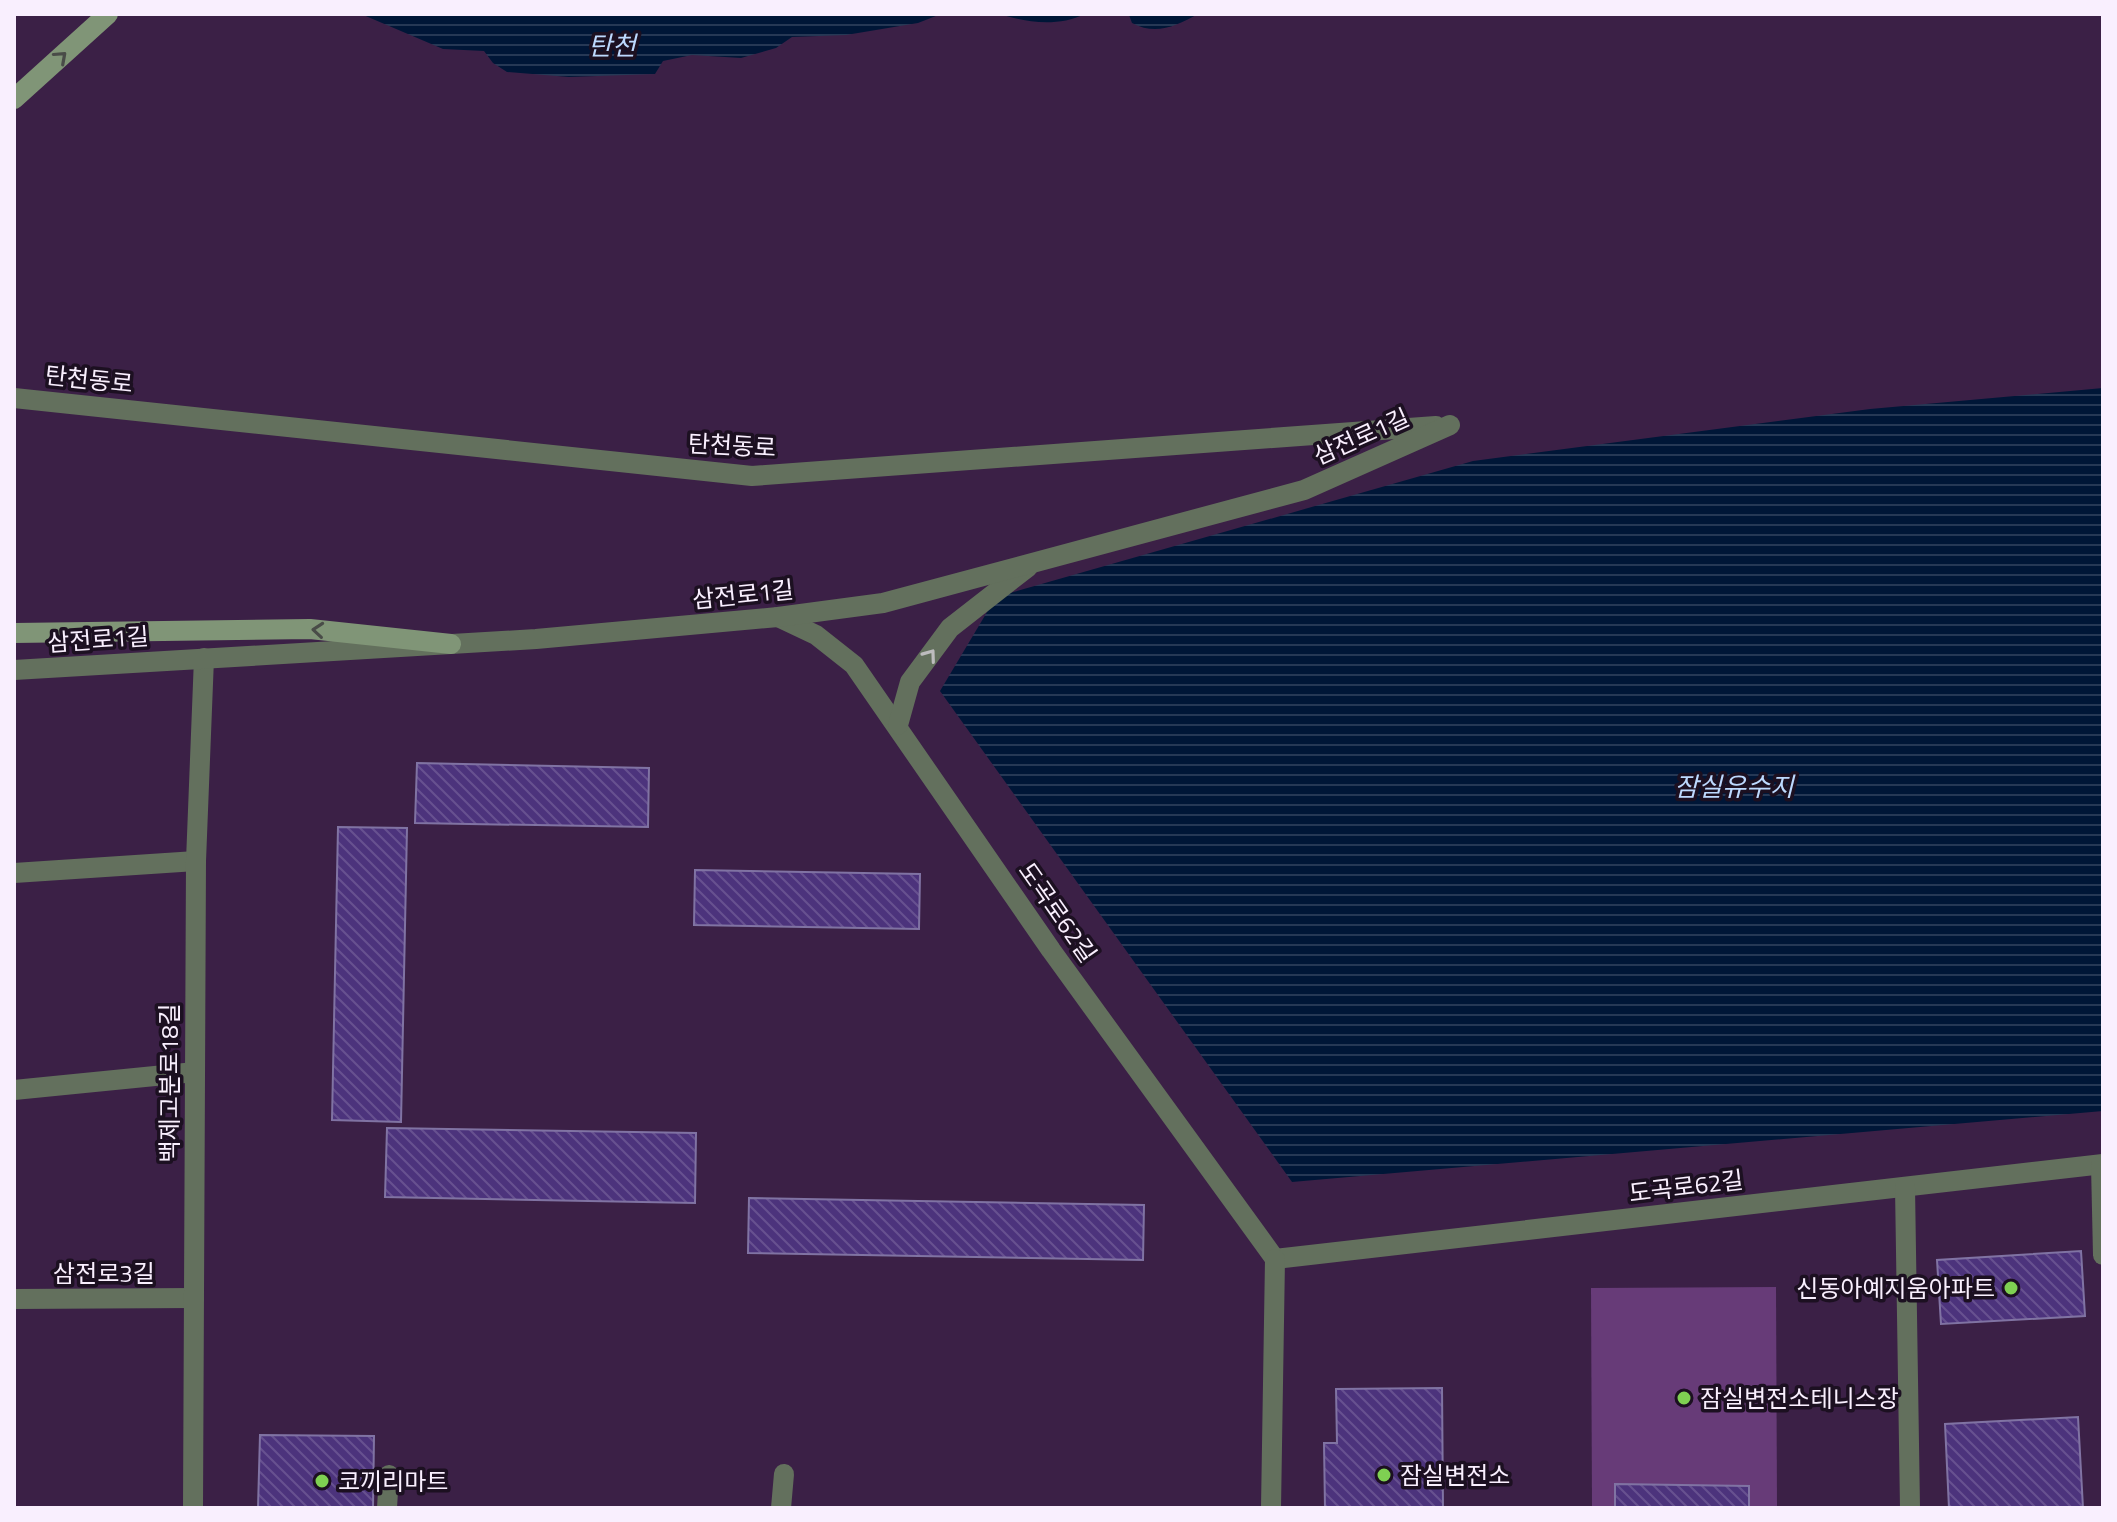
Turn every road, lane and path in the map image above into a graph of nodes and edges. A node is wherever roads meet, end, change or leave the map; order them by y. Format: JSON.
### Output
{"nodes":[{"id":1,"x":108,"y":14,"type":"edge"},
{"id":2,"x":14,"y":99,"type":"edge"},
{"id":3,"x":14,"y":398,"type":"edge"},
{"id":4,"x":1450,"y":425,"type":"joint"},
{"id":5,"x":1028,"y":567,"type":"junction"},
{"id":6,"x":778,"y":617,"type":"junction"},
{"id":7,"x":14,"y":633,"type":"edge"},
{"id":8,"x":451,"y":644,"type":"junction"},
{"id":9,"x":204,"y":658,"type":"junction"},
{"id":10,"x":14,"y":670,"type":"edge"},
{"id":11,"x":898,"y":725,"type":"junction"},
{"id":12,"x":196,"y":861,"type":"junction"},
{"id":13,"x":14,"y":873,"type":"edge"},
{"id":14,"x":195,"y":1072,"type":"junction"},
{"id":15,"x":14,"y":1090,"type":"edge"},
{"id":16,"x":2102,"y":1164,"type":"edge"},
{"id":17,"x":1905,"y":1187,"type":"junction"},
{"id":18,"x":2103,"y":1255,"type":"edge"},
{"id":19,"x":1275,"y":1259,"type":"junction"},
{"id":20,"x":194,"y":1298,"type":"junction"},
{"id":21,"x":14,"y":1299,"type":"edge"},
{"id":22,"x":784,"y":1474,"type":"dead end"},
{"id":23,"x":389,"y":1475,"type":"dead end"},
{"id":24,"x":193,"y":1508,"type":"edge"},
{"id":25,"x":387,"y":1508,"type":"edge"},
{"id":26,"x":781,"y":1508,"type":"edge"},
{"id":27,"x":1271,"y":1508,"type":"edge"},
{"id":28,"x":1910,"y":1508,"type":"edge"}],
"edges":[{"from":2,"to":1,"type":"main road","one_way":true},
{"from":3,"to":4,"type":"street","name":"탄천동로"},
{"from":4,"to":5,"type":"street","name":"삼전로1길"},
{"from":5,"to":6,"type":"street","name":"삼전로1길"},
{"from":11,"to":5,"type":"street","one_way":true},
{"from":6,"to":8,"type":"street","name":"삼전로1길"},
{"from":6,"to":11,"type":"street","name":"도곡로62길"},
{"from":8,"to":7,"type":"main road","one_way":true},
{"from":8,"to":9,"type":"street","name":"삼전로1길"},
{"from":9,"to":10,"type":"street","name":"삼전로1길"},
{"from":9,"to":12,"type":"street","name":"백제고분로18길"},
{"from":11,"to":19,"type":"street","name":"도곡로62길"},
{"from":12,"to":13,"type":"street"},
{"from":12,"to":14,"type":"street","name":"백제고분로18길"},
{"from":14,"to":15,"type":"street"},
{"from":14,"to":20,"type":"street","name":"백제고분로18길"},
{"from":16,"to":17,"type":"street","name":"도곡로62길"},
{"from":16,"to":18,"type":"street"},
{"from":17,"to":19,"type":"street","name":"도곡로62길"},
{"from":17,"to":28,"type":"street"},
{"from":19,"to":27,"type":"street"},
{"from":20,"to":21,"type":"street","name":"삼전로3길"},
{"from":20,"to":24,"type":"street","name":"백제고분로18길"},
{"from":22,"to":26,"type":"street"},
{"from":23,"to":25,"type":"street"}]}
